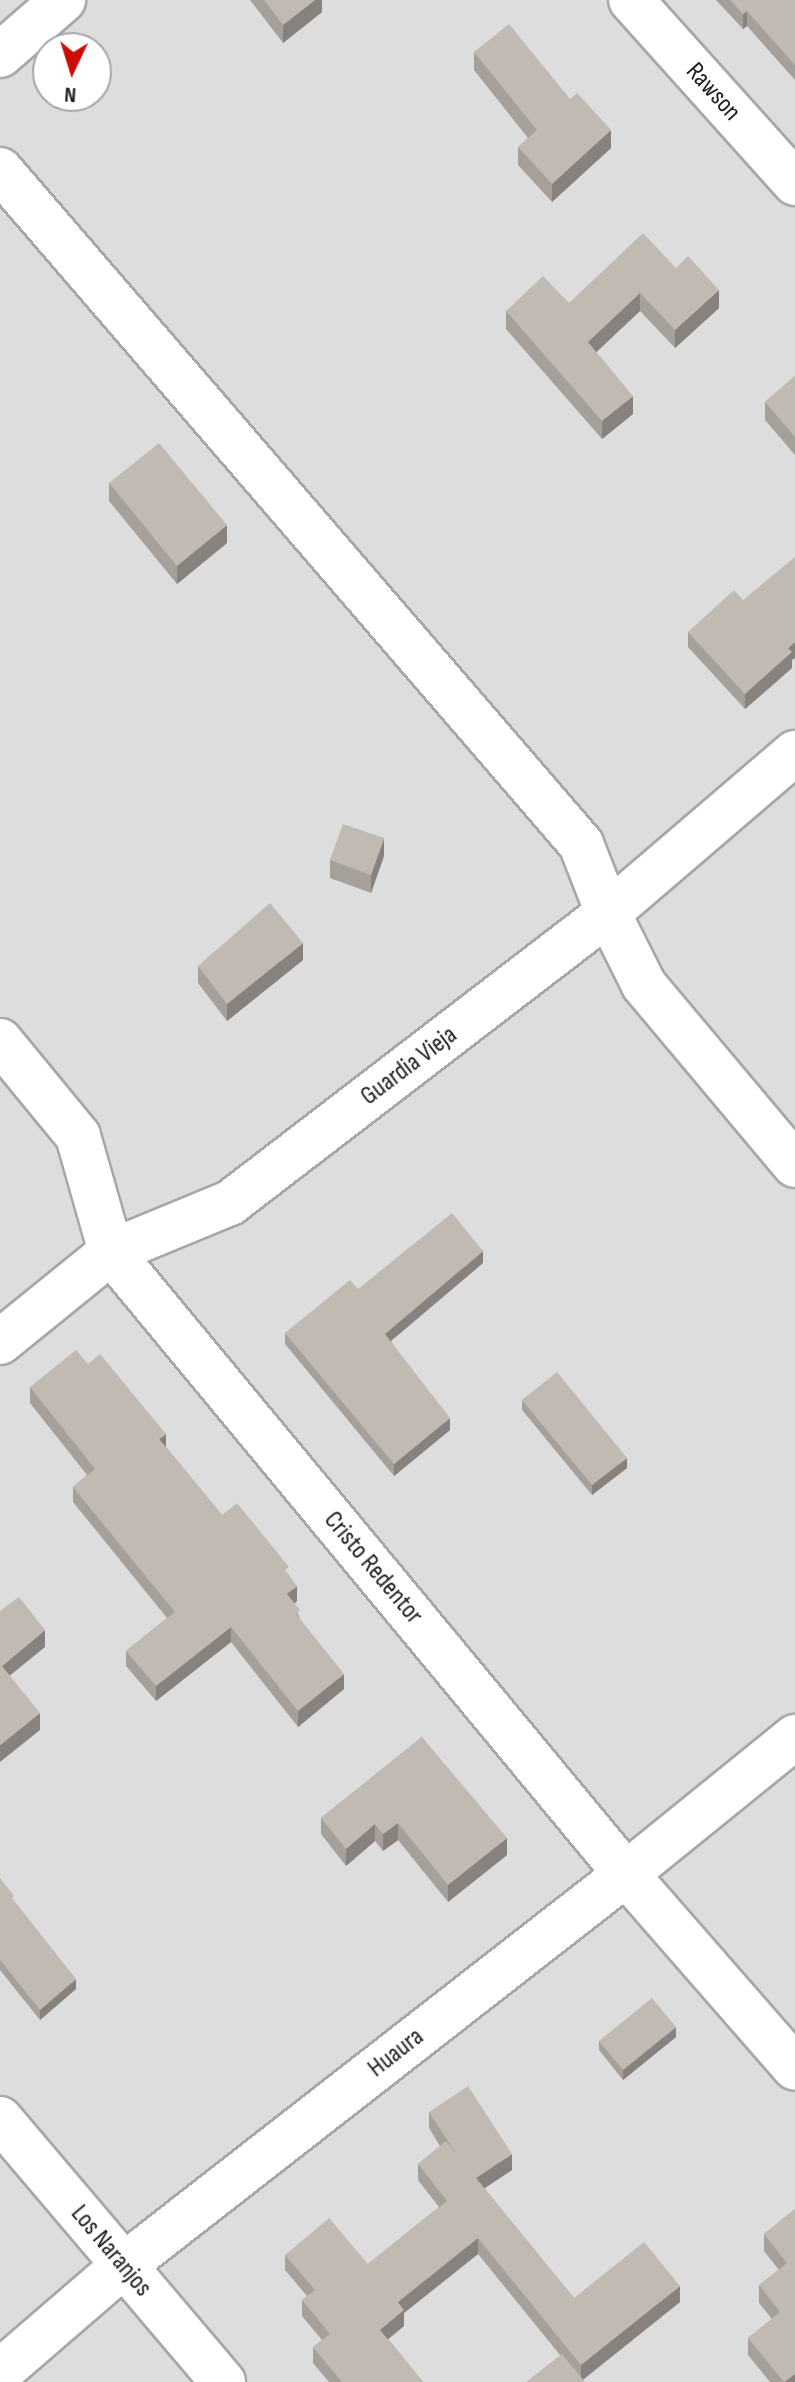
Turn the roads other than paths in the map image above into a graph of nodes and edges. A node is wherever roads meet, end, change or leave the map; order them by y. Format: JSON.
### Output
{"nodes":[{"id":1,"x":63,"y":0,"type":"edge"},
{"id":2,"x":631,"y":0,"type":"edge"},
{"id":3,"x":0,"y":55,"type":"edge"},
{"id":4,"x":0,"y":170,"type":"edge"},
{"id":5,"x":795,"y":183,"type":"edge"},
{"id":6,"x":795,"y":753,"type":"edge"},
{"id":7,"x":608,"y":913,"type":"junction"},
{"id":8,"x":0,"y":1041,"type":"edge"},
{"id":9,"x":795,"y":1165,"type":"edge"},
{"id":10,"x":111,"y":1252,"type":"junction"},
{"id":11,"x":0,"y":1342,"type":"edge"},
{"id":12,"x":795,"y":1737,"type":"edge"},
{"id":13,"x":626,"y":1874,"type":"junction"},
{"id":14,"x":795,"y":2068,"type":"edge"},
{"id":15,"x":0,"y":2119,"type":"edge"},
{"id":16,"x":123,"y":2266,"type":"junction"},
{"id":17,"x":0,"y":2372,"type":"edge"},
{"id":18,"x":223,"y":2382,"type":"edge"}],
"edges":[{"from":1,"to":3,"type":"street"},
{"from":2,"to":5,"type":"street","name":"Rawson"},
{"from":4,"to":7,"type":"street"},
{"from":6,"to":7,"type":"street","name":"Guardia Vieja"},
{"from":7,"to":9,"type":"street"},
{"from":7,"to":10,"type":"street","name":"Guardia Vieja"},
{"from":8,"to":10,"type":"street","name":"Cristo Redentor"},
{"from":10,"to":11,"type":"street","name":"Guardia Vieja"},
{"from":10,"to":13,"type":"street","name":"Cristo Redentor"},
{"from":12,"to":13,"type":"street","name":"Huaura"},
{"from":13,"to":14,"type":"street","name":"Cristo Redentor"},
{"from":13,"to":16,"type":"street","name":"Huaura"},
{"from":15,"to":16,"type":"street","name":"Los Naranjos"},
{"from":16,"to":17,"type":"street","name":"Huaura"},
{"from":16,"to":18,"type":"street","name":"Los Naranjos"}]}
